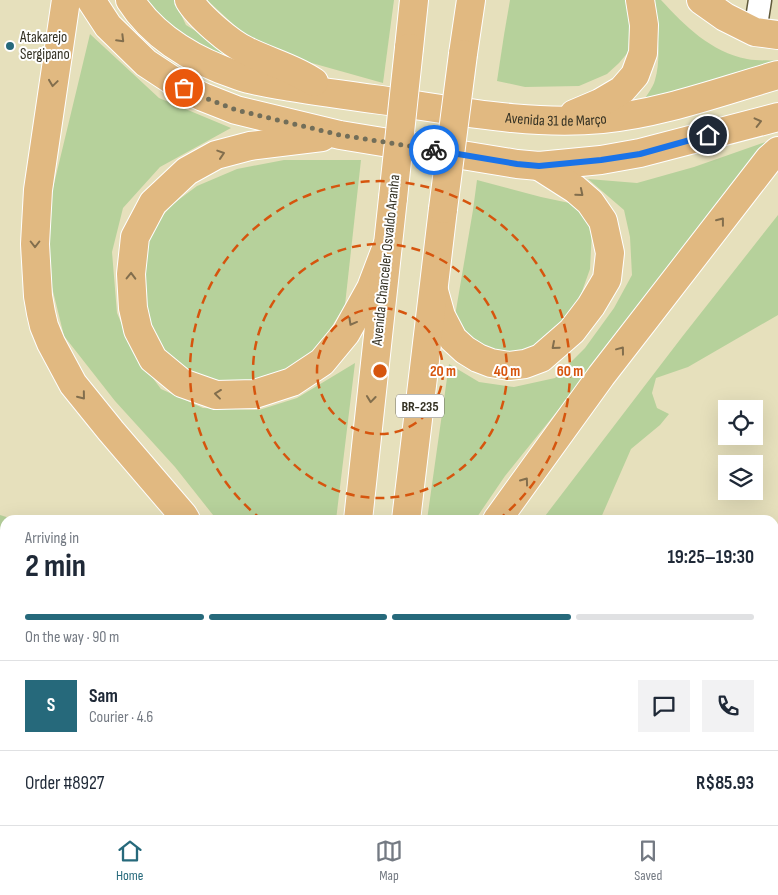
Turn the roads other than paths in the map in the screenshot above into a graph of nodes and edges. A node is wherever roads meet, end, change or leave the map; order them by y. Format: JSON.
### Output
{"nodes":[{"id":1,"x":66,"y":0,"type":"edge"},
{"id":2,"x":91,"y":0,"type":"edge"},
{"id":3,"x":130,"y":0,"type":"edge"},
{"id":4,"x":189,"y":0,"type":"edge"},
{"id":5,"x":414,"y":0,"type":"edge"},
{"id":6,"x":471,"y":0,"type":"edge"},
{"id":7,"x":640,"y":0,"type":"edge"},
{"id":8,"x":701,"y":0,"type":"edge"},
{"id":9,"x":760,"y":0,"type":"edge"},
{"id":10,"x":766,"y":33,"type":"edge"},
{"id":11,"x":778,"y":75,"type":"edge"},
{"id":12,"x":330,"y":94,"type":"junction"},
{"id":13,"x":778,"y":117,"type":"edge"},
{"id":14,"x":559,"y":121,"type":"junction"},
{"id":15,"x":340,"y":135,"type":"junction"},
{"id":16,"x":778,"y":151,"type":"edge"},
{"id":17,"x":539,"y":166,"type":"junction"},
{"id":18,"x":387,"y":246,"type":"junction"},
{"id":19,"x":434,"y":291,"type":"junction"},
{"id":20,"x":184,"y":515,"type":"edge"},
{"id":21,"x":359,"y":515,"type":"edge"},
{"id":22,"x":407,"y":515,"type":"edge"},
{"id":23,"x":500,"y":515,"type":"edge"}],
"edges":[{"from":1,"to":20,"type":"main road","one_way":true},
{"from":2,"to":15,"type":"main road","one_way":true},
{"from":3,"to":12,"type":"main road","name":"Avenida 31 de Março"},
{"from":4,"to":12,"type":"main road"},
{"from":5,"to":18,"type":"main road","name":"Avenida Chanceler Osvaldo Aranha","bridge":true},
{"from":6,"to":19,"type":"main road","number":"BR-235","bridge":true},
{"from":7,"to":14,"type":"main road"},
{"from":8,"to":10,"type":"main road"},
{"from":9,"to":10,"type":"street"},
{"from":11,"to":14,"type":"main road","name":"Avenida 31 de Março"},
{"from":12,"to":14,"type":"main road","name":"Avenida 31 de Março"},
{"from":17,"to":13,"type":"main road","one_way":true},
{"from":15,"to":17,"type":"main road"},
{"from":18,"to":15,"type":"main road","one_way":true},
{"from":23,"to":16,"type":"main road","one_way":true},
{"from":17,"to":19,"type":"main road","one_way":true},
{"from":18,"to":21,"type":"main road","name":"Avenida Chanceler Osvaldo Aranha","one_way":true},
{"from":19,"to":22,"type":"main road","number":"BR-235"}]}
